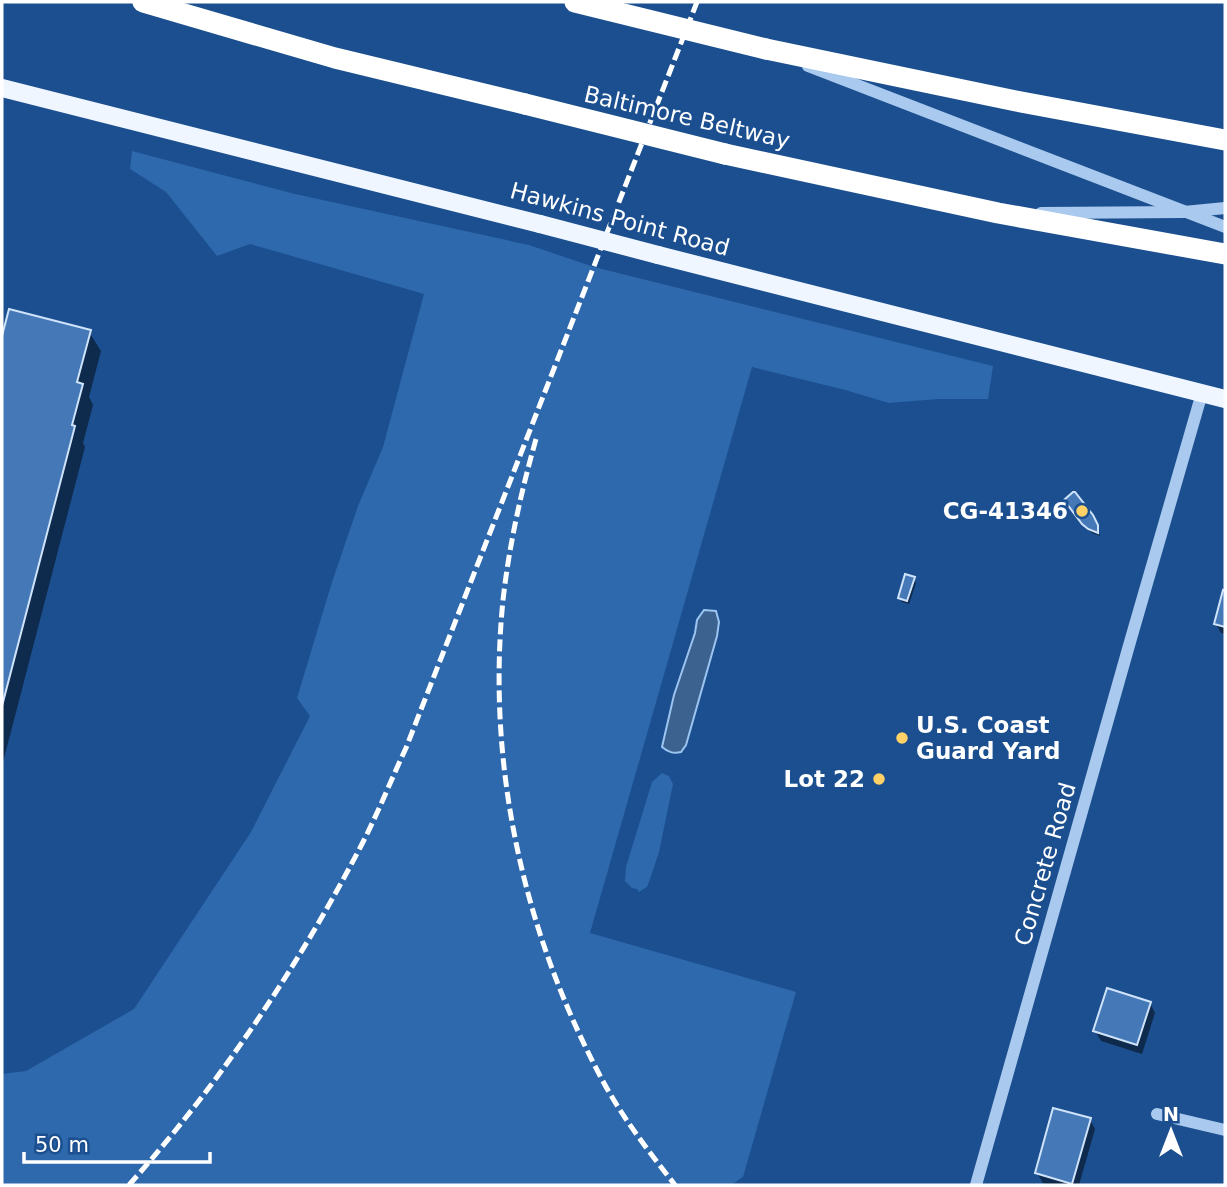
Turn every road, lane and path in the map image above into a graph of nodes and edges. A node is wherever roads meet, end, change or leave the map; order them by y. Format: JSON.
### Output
{"nodes":[{"id":1,"x":143,"y":2,"type":"edge"},
{"id":2,"x":575,"y":2,"type":"edge"},
{"id":3,"x":766,"y":49,"type":"junction"},
{"id":4,"x":2,"y":88,"type":"edge"},
{"id":5,"x":1225,"y":140,"type":"edge"},
{"id":6,"x":1225,"y":208,"type":"edge"},
{"id":7,"x":1184,"y":212,"type":"junction"},
{"id":8,"x":998,"y":213,"type":"junction"},
{"id":9,"x":1225,"y":227,"type":"edge"},
{"id":10,"x":1225,"y":254,"type":"edge"},
{"id":11,"x":1202,"y":393,"type":"junction"},
{"id":12,"x":1225,"y":399,"type":"edge"},
{"id":13,"x":1157,"y":1114,"type":"dead end"},
{"id":14,"x":1225,"y":1130,"type":"edge"},
{"id":15,"x":976,"y":1185,"type":"edge"}],
"edges":[{"from":1,"to":8,"type":"highway","name":"Baltimore Beltway","bridge":true},
{"from":2,"to":3,"type":"highway","bridge":true},
{"from":3,"to":5,"type":"highway"},
{"from":3,"to":7,"type":"street"},
{"from":4,"to":11,"type":"main road","name":"Hawkins Point Road","bridge":true},
{"from":6,"to":7,"type":"street"},
{"from":7,"to":8,"type":"street"},
{"from":7,"to":9,"type":"street"},
{"from":8,"to":10,"type":"highway","name":"Baltimore Beltway"},
{"from":11,"to":12,"type":"main road","name":"Hawkins Point Road"},
{"from":11,"to":15,"type":"street","name":"Concrete Road"},
{"from":13,"to":14,"type":"street"}]}
